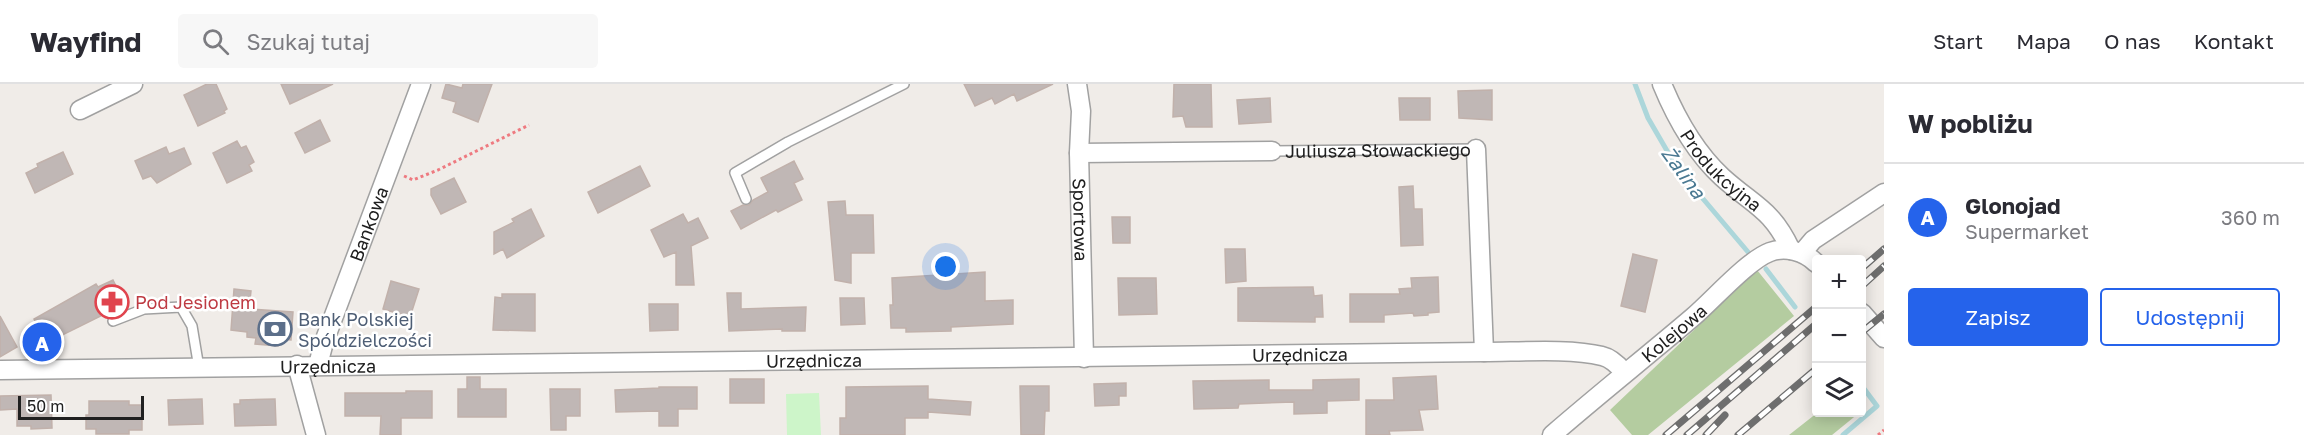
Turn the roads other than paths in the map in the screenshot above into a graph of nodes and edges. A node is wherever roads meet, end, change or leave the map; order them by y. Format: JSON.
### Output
{"nodes":[{"id":1,"x":133,"y":84,"type":"edge"},
{"id":2,"x":421,"y":84,"type":"edge"},
{"id":3,"x":904,"y":84,"type":"edge"},
{"id":4,"x":1077,"y":84,"type":"edge"},
{"id":5,"x":1662,"y":84,"type":"edge"},
{"id":6,"x":80,"y":110,"type":"dead end"},
{"id":7,"x":1476,"y":149,"type":"joint"},
{"id":8,"x":1272,"y":151,"type":"joint"},
{"id":9,"x":1079,"y":153,"type":"junction"},
{"id":10,"x":1884,"y":193,"type":"edge"},
{"id":11,"x":746,"y":199,"type":"dead end"},
{"id":12,"x":1803,"y":256,"type":"edge"},
{"id":13,"x":1866,"y":318,"type":"edge"},
{"id":14,"x":113,"y":321,"type":"dead end"},
{"id":15,"x":1884,"y":338,"type":"edge"},
{"id":16,"x":1484,"y":352,"type":"junction"},
{"id":17,"x":1084,"y":358,"type":"junction"},
{"id":18,"x":297,"y":365,"type":"junction"},
{"id":19,"x":318,"y":365,"type":"junction"},
{"id":20,"x":199,"y":368,"type":"junction"},
{"id":21,"x":0,"y":370,"type":"edge"},
{"id":22,"x":1624,"y":372,"type":"junction"},
{"id":23,"x":316,"y":435,"type":"edge"},
{"id":24,"x":1552,"y":435,"type":"edge"}],
"edges":[{"from":1,"to":6,"type":"street"},
{"from":2,"to":19,"type":"street","name":"Bankowa"},
{"from":3,"to":11,"type":"lane"},
{"from":4,"to":9,"type":"street","name":"Sportowa"},
{"from":5,"to":12,"type":"street","name":"Produkcyjna"},
{"from":7,"to":8,"type":"lane","name":"Juliusza Słowackiego"},
{"from":7,"to":16,"type":"street","name":"Juliusza Słowackiego"},
{"from":8,"to":9,"type":"street","name":"Juliusza Słowackiego"},
{"from":9,"to":17,"type":"street","name":"Sportowa"},
{"from":10,"to":12,"type":"street"},
{"from":12,"to":22,"type":"street","name":"Kolejowa"},
{"from":13,"to":15,"type":"street"},
{"from":14,"to":20,"type":"lane"},
{"from":16,"to":17,"type":"street","name":"Urzędnicza"},
{"from":16,"to":22,"type":"street","name":"Urzędnicza"},
{"from":17,"to":19,"type":"street","name":"Urzędnicza"},
{"from":18,"to":19,"type":"street","name":"Urzędnicza"},
{"from":18,"to":20,"type":"street","name":"Urzędnicza"},
{"from":18,"to":23,"type":"street"},
{"from":20,"to":21,"type":"street","name":"Urzędnicza"},
{"from":22,"to":24,"type":"street","name":"Kolejowa"}]}
